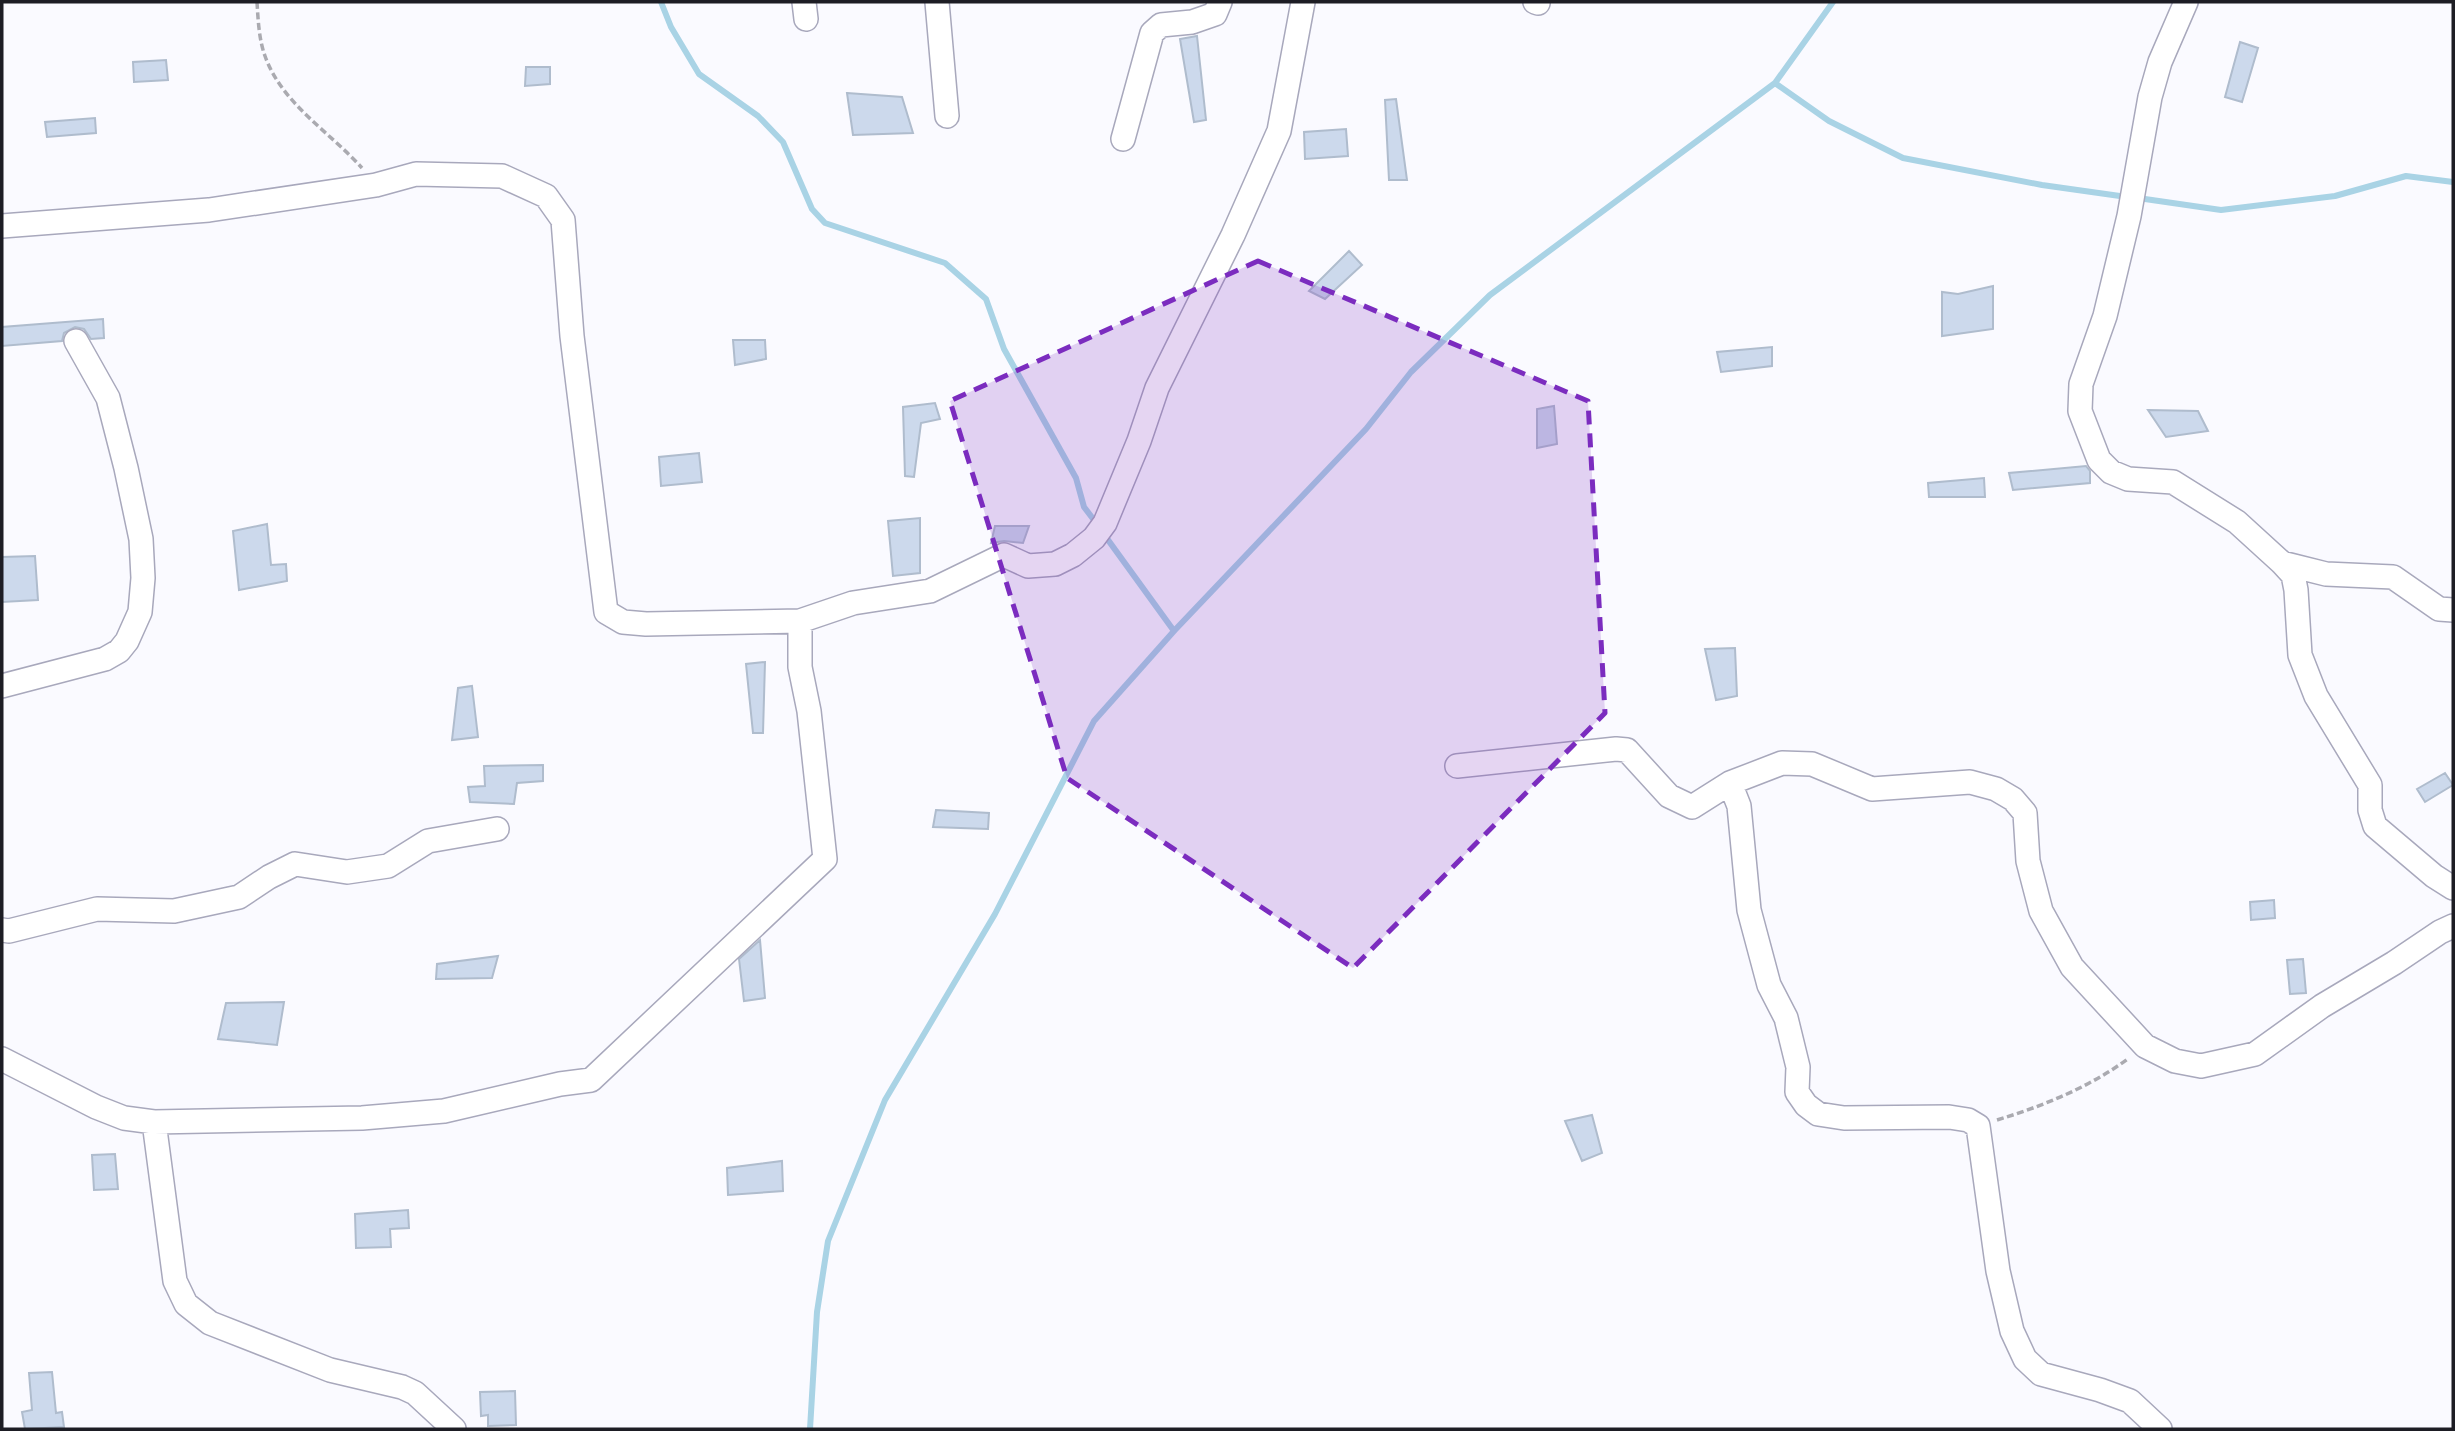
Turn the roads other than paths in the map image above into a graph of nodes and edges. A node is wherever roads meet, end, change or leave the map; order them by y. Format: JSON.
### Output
{"nodes":[{"id":1,"x":937,"y":2,"type":"edge"},
{"id":2,"x":1220,"y":2,"type":"edge"},
{"id":3,"x":1303,"y":2,"type":"edge"},
{"id":4,"x":2186,"y":2,"type":"edge"},
{"id":5,"x":947,"y":116,"type":"dead end"},
{"id":6,"x":1123,"y":139,"type":"dead end"},
{"id":7,"x":2,"y":226,"type":"edge"},
{"id":8,"x":76,"y":341,"type":"dead end"},
{"id":9,"x":2282,"y":562,"type":"junction"},
{"id":10,"x":2453,"y":610,"type":"edge"},
{"id":11,"x":800,"y":621,"type":"junction"},
{"id":12,"x":2,"y":686,"type":"edge"},
{"id":13,"x":1457,"y":766,"type":"dead end"},
{"id":14,"x":1730,"y":783,"type":"junction"},
{"id":15,"x":497,"y":829,"type":"dead end"},
{"id":16,"x":2453,"y":888,"type":"edge"},
{"id":17,"x":2453,"y":926,"type":"edge"},
{"id":18,"x":2,"y":930,"type":"edge"},
{"id":19,"x":2,"y":1059,"type":"edge"},
{"id":20,"x":154,"y":1122,"type":"junction"},
{"id":21,"x":454,"y":1429,"type":"edge"},
{"id":22,"x":2160,"y":1429,"type":"edge"}],
"edges":[{"from":1,"to":5,"type":"street"},
{"from":2,"to":6,"type":"street"},
{"from":3,"to":11,"type":"street"},
{"from":4,"to":9,"type":"street"},
{"from":7,"to":11,"type":"street"},
{"from":8,"to":12,"type":"street"},
{"from":9,"to":10,"type":"street"},
{"from":9,"to":16,"type":"street"},
{"from":11,"to":20,"type":"street"},
{"from":13,"to":14,"type":"street"},
{"from":14,"to":17,"type":"street"},
{"from":14,"to":22,"type":"street"},
{"from":15,"to":18,"type":"street"},
{"from":19,"to":20,"type":"street"},
{"from":20,"to":21,"type":"street"}]}
